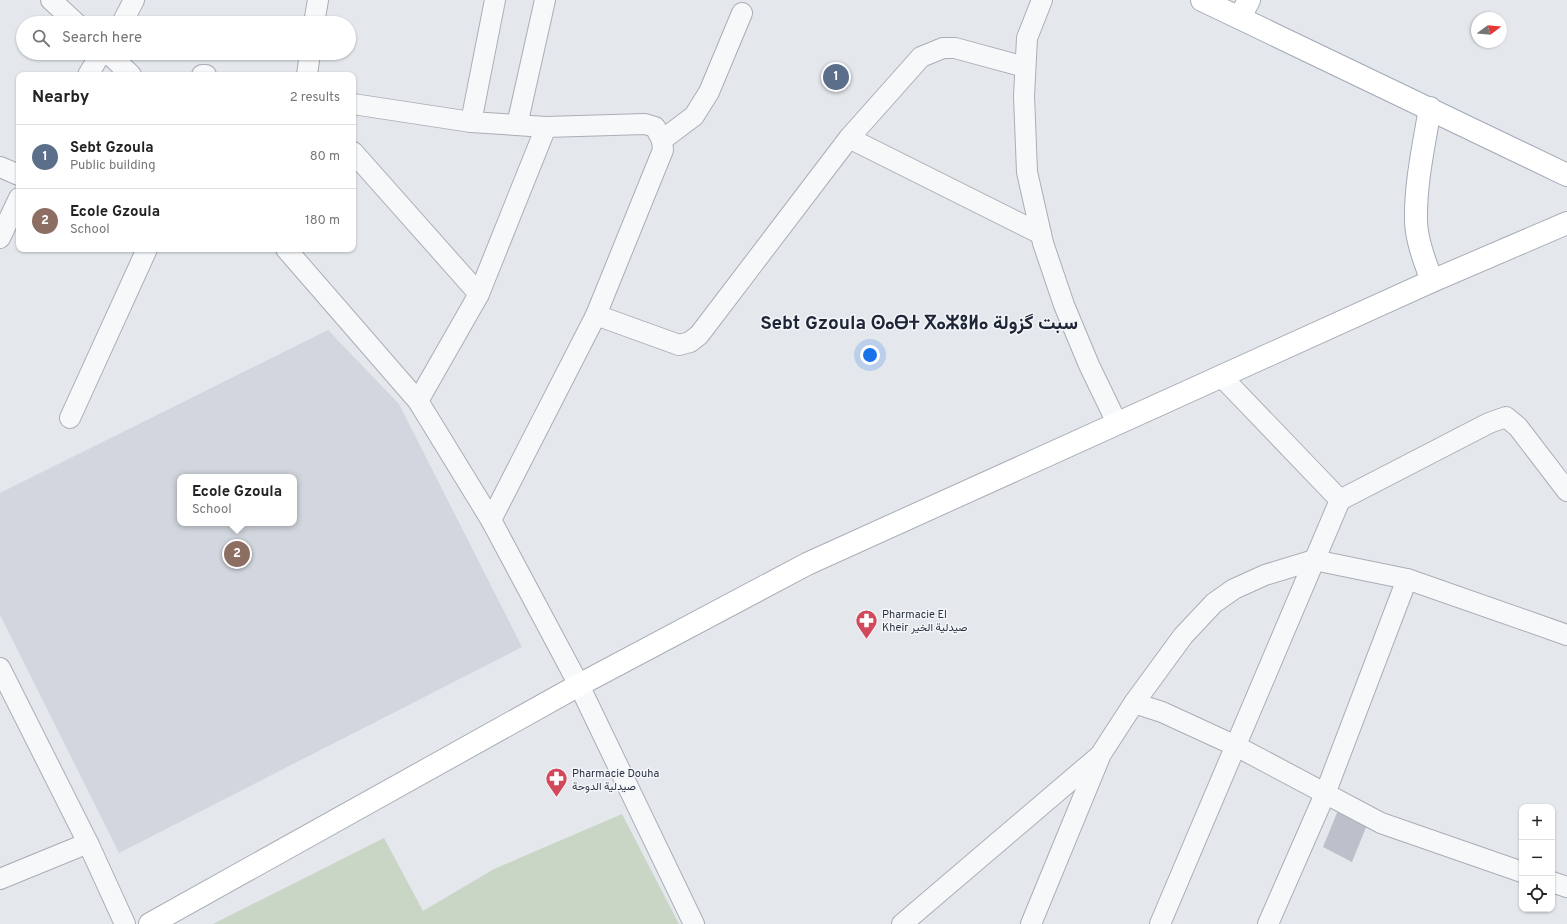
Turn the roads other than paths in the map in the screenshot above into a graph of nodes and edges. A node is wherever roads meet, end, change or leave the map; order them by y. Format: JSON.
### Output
{"nodes":[{"id":1,"x":51,"y":0,"type":"edge"},
{"id":2,"x":134,"y":0,"type":"edge"},
{"id":3,"x":318,"y":0,"type":"edge"},
{"id":4,"x":495,"y":0,"type":"edge"},
{"id":5,"x":546,"y":0,"type":"edge"},
{"id":6,"x":1042,"y":0,"type":"edge"},
{"id":7,"x":1202,"y":0,"type":"edge"},
{"id":8,"x":1245,"y":8,"type":"edge"},
{"id":9,"x":742,"y":13,"type":"dead end"},
{"id":10,"x":68,"y":16,"type":"edge"},
{"id":11,"x":126,"y":16,"type":"edge"},
{"id":12,"x":315,"y":16,"type":"edge"},
{"id":13,"x":97,"y":60,"type":"edge"},
{"id":14,"x":115,"y":60,"type":"edge"},
{"id":15,"x":309,"y":60,"type":"edge"},
{"id":16,"x":1025,"y":67,"type":"junction"},
{"id":17,"x":90,"y":72,"type":"edge"},
{"id":18,"x":128,"y":72,"type":"edge"},
{"id":19,"x":307,"y":72,"type":"edge"},
{"id":20,"x":356,"y":104,"type":"edge"},
{"id":21,"x":1430,"y":108,"type":"junction"},
{"id":22,"x":471,"y":122,"type":"junction"},
{"id":23,"x":518,"y":124,"type":"junction"},
{"id":24,"x":546,"y":127,"type":"junction"},
{"id":25,"x":849,"y":138,"type":"junction"},
{"id":26,"x":662,"y":140,"type":"junction"},
{"id":27,"x":356,"y":155,"type":"edge"},
{"id":28,"x":0,"y":167,"type":"edge"},
{"id":29,"x":16,"y":174,"type":"edge"},
{"id":30,"x":1567,"y":175,"type":"edge"},
{"id":31,"x":16,"y":204,"type":"edge"},
{"id":32,"x":1567,"y":223,"type":"edge"},
{"id":33,"x":1041,"y":234,"type":"junction"},
{"id":34,"x":0,"y":238,"type":"edge"},
{"id":35,"x":147,"y":252,"type":"edge"},
{"id":36,"x":289,"y":252,"type":"edge"},
{"id":37,"x":1432,"y":281,"type":"junction"},
{"id":38,"x":479,"y":294,"type":"junction"},
{"id":39,"x":596,"y":315,"type":"junction"},
{"id":40,"x":1221,"y":376,"type":"junction"},
{"id":41,"x":418,"y":401,"type":"junction"},
{"id":42,"x":70,"y":418,"type":"dead end"},
{"id":43,"x":1117,"y":423,"type":"junction"},
{"id":44,"x":1567,"y":491,"type":"edge"},
{"id":45,"x":1340,"y":500,"type":"junction"},
{"id":46,"x":491,"y":520,"type":"junction"},
{"id":47,"x":1314,"y":560,"type":"junction"},
{"id":48,"x":1407,"y":579,"type":"junction"},
{"id":49,"x":1567,"y":635,"type":"edge"},
{"id":50,"x":0,"y":668,"type":"edge"},
{"id":51,"x":579,"y":685,"type":"junction"},
{"id":52,"x":1134,"y":703,"type":"junction"},
{"id":53,"x":1236,"y":746,"type":"junction"},
{"id":54,"x":1101,"y":754,"type":"junction"},
{"id":55,"x":1324,"y":794,"type":"junction"},
{"id":56,"x":88,"y":843,"type":"junction"},
{"id":57,"x":1519,"y":871,"type":"edge"},
{"id":58,"x":0,"y":879,"type":"edge"},
{"id":59,"x":1555,"y":883,"type":"edge"},
{"id":60,"x":1567,"y":887,"type":"edge"},
{"id":61,"x":125,"y":924,"type":"edge"},
{"id":62,"x":150,"y":924,"type":"edge"},
{"id":63,"x":694,"y":924,"type":"edge"},
{"id":64,"x":902,"y":924,"type":"edge"},
{"id":65,"x":1031,"y":924,"type":"edge"},
{"id":66,"x":1160,"y":924,"type":"edge"},
{"id":67,"x":1268,"y":924,"type":"edge"}],
"edges":[{"from":1,"to":10,"type":"street"},
{"from":2,"to":11,"type":"street"},
{"from":3,"to":12,"type":"street"},
{"from":4,"to":22,"type":"street"},
{"from":5,"to":23,"type":"street"},
{"from":6,"to":16,"type":"street"},
{"from":7,"to":8,"type":"main road"},
{"from":8,"to":21,"type":"main road"},
{"from":9,"to":26,"type":"street"},
{"from":13,"to":17,"type":"street"},
{"from":14,"to":18,"type":"street"},
{"from":15,"to":19,"type":"street"},
{"from":16,"to":25,"type":"street"},
{"from":16,"to":33,"type":"street"},
{"from":20,"to":22,"type":"street"},
{"from":21,"to":30,"type":"main road"},
{"from":21,"to":37,"type":"main road"},
{"from":22,"to":23,"type":"street"},
{"from":23,"to":24,"type":"street"},
{"from":24,"to":26,"type":"street"},
{"from":24,"to":38,"type":"street"},
{"from":25,"to":33,"type":"street"},
{"from":25,"to":39,"type":"street"},
{"from":26,"to":39,"type":"street"},
{"from":27,"to":38,"type":"street"},
{"from":28,"to":29,"type":"street"},
{"from":31,"to":34,"type":"street"},
{"from":32,"to":37,"type":"main road"},
{"from":33,"to":43,"type":"street"},
{"from":35,"to":42,"type":"street"},
{"from":36,"to":41,"type":"street"},
{"from":37,"to":40,"type":"main road"},
{"from":38,"to":41,"type":"street"},
{"from":39,"to":46,"type":"street"},
{"from":40,"to":43,"type":"main road"},
{"from":40,"to":45,"type":"street"},
{"from":41,"to":46,"type":"street"},
{"from":43,"to":51,"type":"main road"},
{"from":44,"to":45,"type":"street"},
{"from":45,"to":47,"type":"street"},
{"from":46,"to":51,"type":"street"},
{"from":47,"to":48,"type":"street"},
{"from":47,"to":52,"type":"street"},
{"from":47,"to":53,"type":"street"},
{"from":48,"to":49,"type":"street"},
{"from":48,"to":55,"type":"street"},
{"from":50,"to":56,"type":"street"},
{"from":51,"to":62,"type":"main road"},
{"from":51,"to":63,"type":"street"},
{"from":52,"to":53,"type":"street"},
{"from":52,"to":54,"type":"street"},
{"from":53,"to":55,"type":"street"},
{"from":53,"to":66,"type":"street"},
{"from":54,"to":64,"type":"street"},
{"from":54,"to":65,"type":"street"},
{"from":55,"to":57,"type":"street"},
{"from":55,"to":67,"type":"street"},
{"from":56,"to":58,"type":"street"},
{"from":56,"to":61,"type":"street"},
{"from":59,"to":60,"type":"street"}]}
